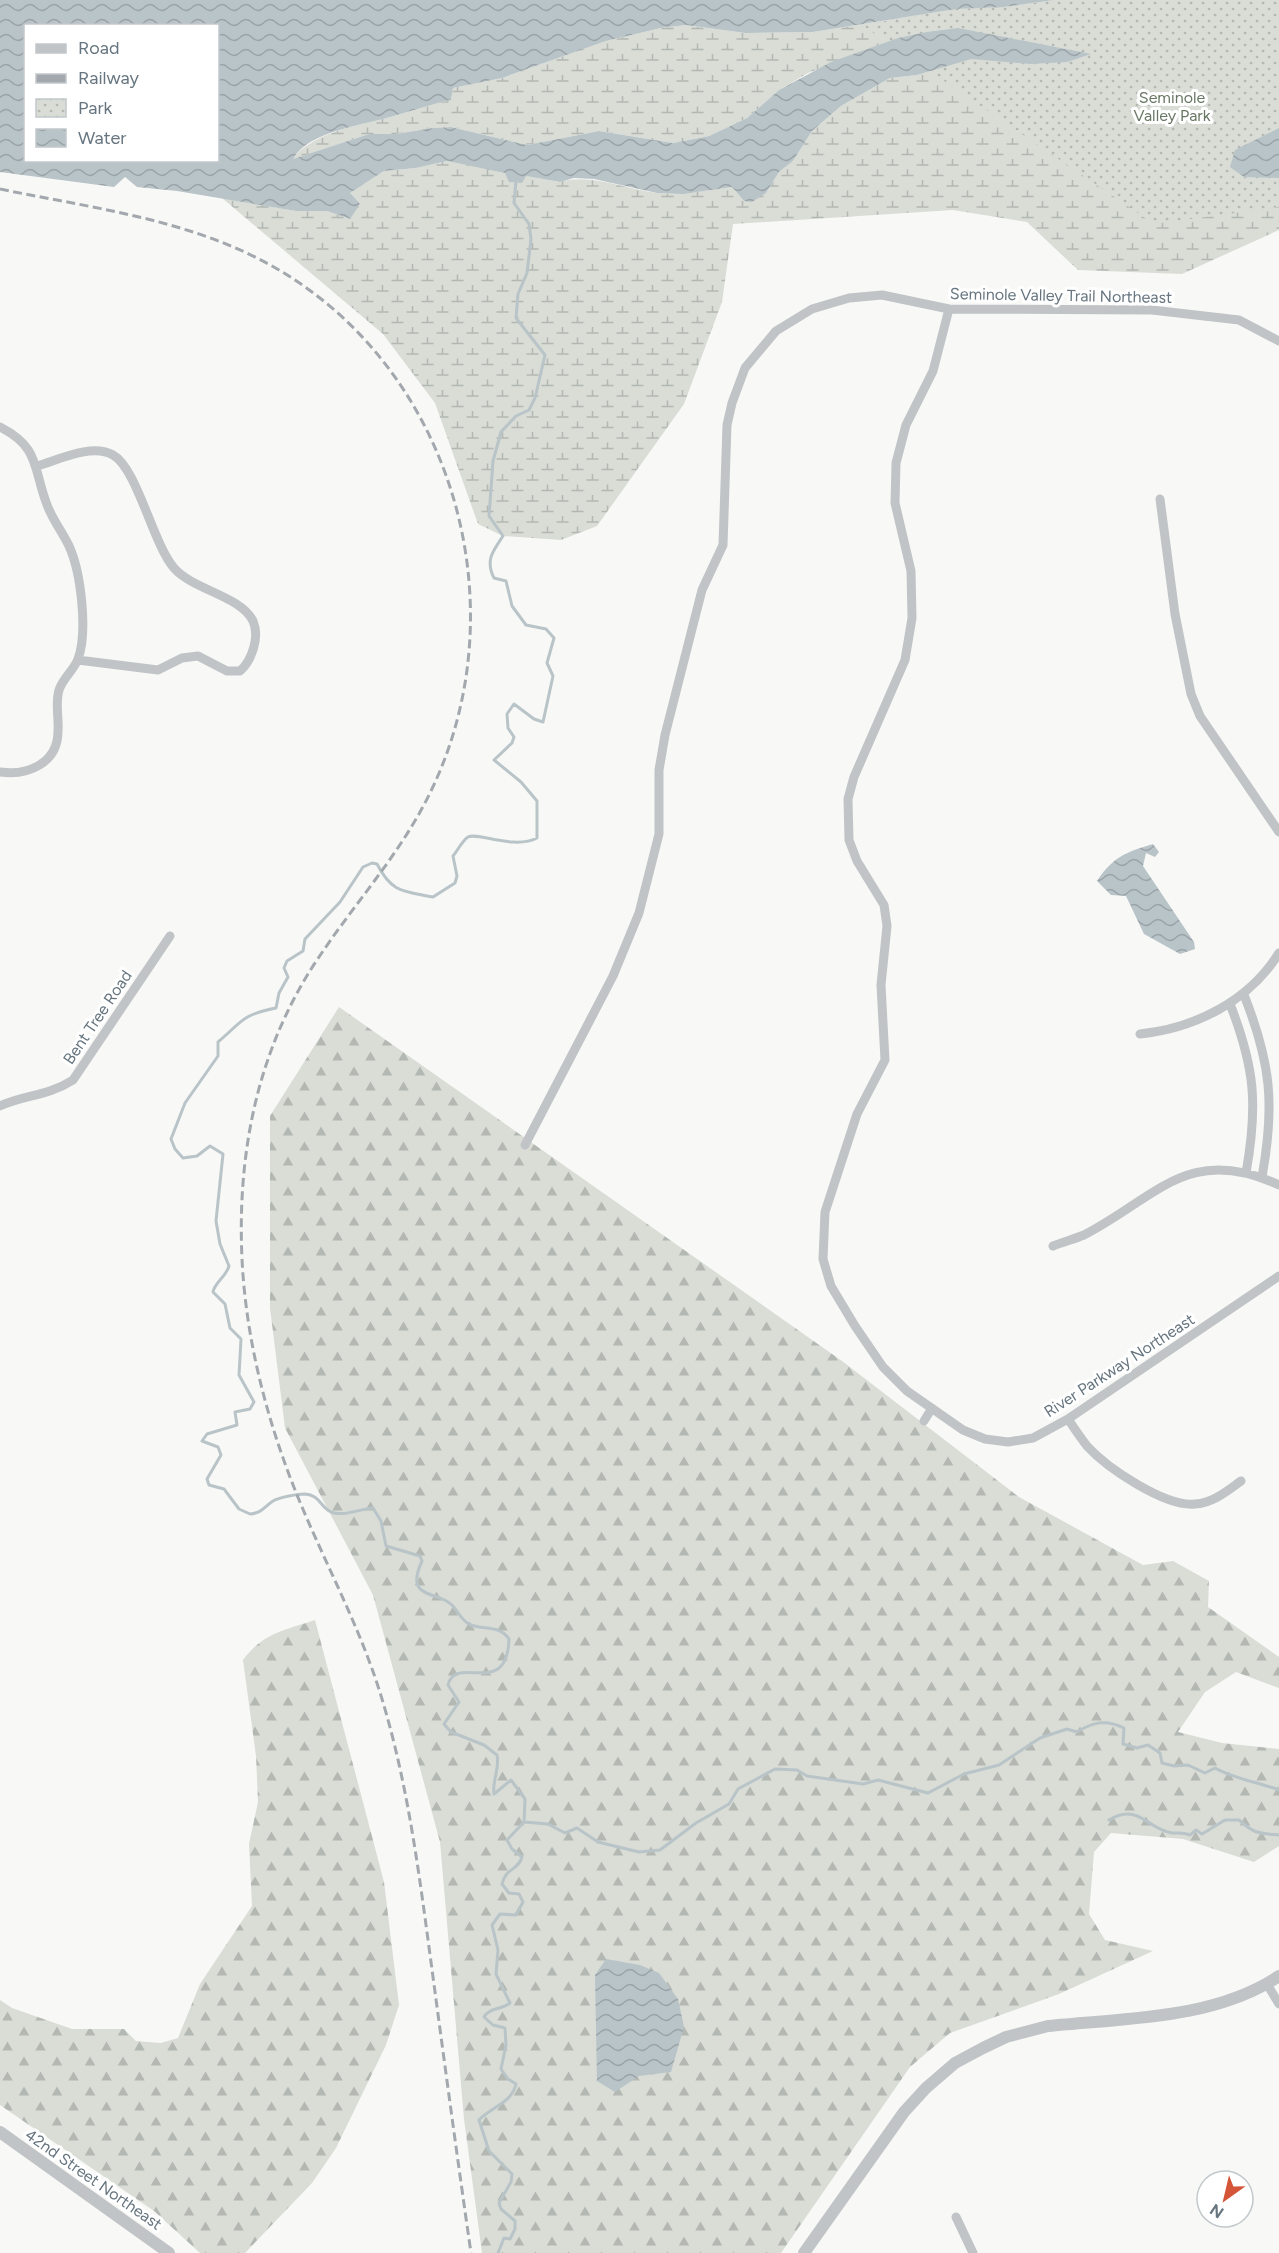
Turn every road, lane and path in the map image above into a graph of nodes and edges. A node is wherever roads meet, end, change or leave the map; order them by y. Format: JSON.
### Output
{"nodes":[{"id":1,"x":950,"y":309,"type":"junction"},
{"id":2,"x":1279,"y":341,"type":"edge"},
{"id":3,"x":0,"y":427,"type":"edge"},
{"id":4,"x":37,"y":466,"type":"junction"},
{"id":5,"x":1160,"y":499,"type":"dead end"},
{"id":6,"x":78,"y":660,"type":"junction"},
{"id":7,"x":0,"y":772,"type":"edge"},
{"id":8,"x":1279,"y":831,"type":"edge"},
{"id":9,"x":170,"y":936,"type":"dead end"},
{"id":10,"x":1279,"y":952,"type":"edge"},
{"id":11,"x":1244,"y":995,"type":"junction"},
{"id":12,"x":1230,"y":1004,"type":"junction"},
{"id":13,"x":1140,"y":1034,"type":"dead end"},
{"id":14,"x":0,"y":1106,"type":"edge"},
{"id":15,"x":525,"y":1145,"type":"dead end"},
{"id":16,"x":1246,"y":1173,"type":"junction"},
{"id":17,"x":1262,"y":1177,"type":"junction"},
{"id":18,"x":1279,"y":1185,"type":"edge"},
{"id":19,"x":1053,"y":1246,"type":"dead end"},
{"id":20,"x":1279,"y":1276,"type":"edge"},
{"id":21,"x":932,"y":1408,"type":"junction"},
{"id":22,"x":1068,"y":1419,"type":"junction"},
{"id":23,"x":924,"y":1421,"type":"dead end"},
{"id":24,"x":1241,"y":1481,"type":"dead end"},
{"id":25,"x":1279,"y":1976,"type":"edge"},
{"id":26,"x":1267,"y":1984,"type":"junction"},
{"id":27,"x":1279,"y":2004,"type":"edge"},
{"id":28,"x":0,"y":2132,"type":"edge"},
{"id":29,"x":956,"y":2217,"type":"dead end"},
{"id":30,"x":169,"y":2253,"type":"edge"},
{"id":31,"x":804,"y":2253,"type":"edge"},
{"id":32,"x":973,"y":2253,"type":"edge"}],
"edges":[{"from":1,"to":2,"type":"street","name":"Seminole Valley Trail Northeast"},
{"from":1,"to":15,"type":"street","name":"Seminole Valley Trail Northeast"},
{"from":1,"to":21,"type":"street","name":"River Parkway Northeast"},
{"from":3,"to":4,"type":"street"},
{"from":4,"to":6,"type":"street"},
{"from":4,"to":6,"type":"street"},
{"from":5,"to":8,"type":"street"},
{"from":6,"to":7,"type":"street"},
{"from":9,"to":14,"type":"street","name":"Bent Tree Road"},
{"from":10,"to":11,"type":"street"},
{"from":11,"to":12,"type":"street"},
{"from":11,"to":17,"type":"street"},
{"from":12,"to":13,"type":"street"},
{"from":12,"to":16,"type":"street"},
{"from":16,"to":17,"type":"street"},
{"from":16,"to":19,"type":"street"},
{"from":17,"to":18,"type":"street"},
{"from":20,"to":22,"type":"street","name":"River Parkway Northeast"},
{"from":21,"to":22,"type":"street","name":"River Parkway Northeast"},
{"from":21,"to":23,"type":"street"},
{"from":22,"to":24,"type":"street"},
{"from":25,"to":26,"type":"street"},
{"from":26,"to":27,"type":"street"},
{"from":26,"to":31,"type":"street"},
{"from":28,"to":30,"type":"street","name":"42nd Street Northeast"},
{"from":29,"to":32,"type":"street"}]}
